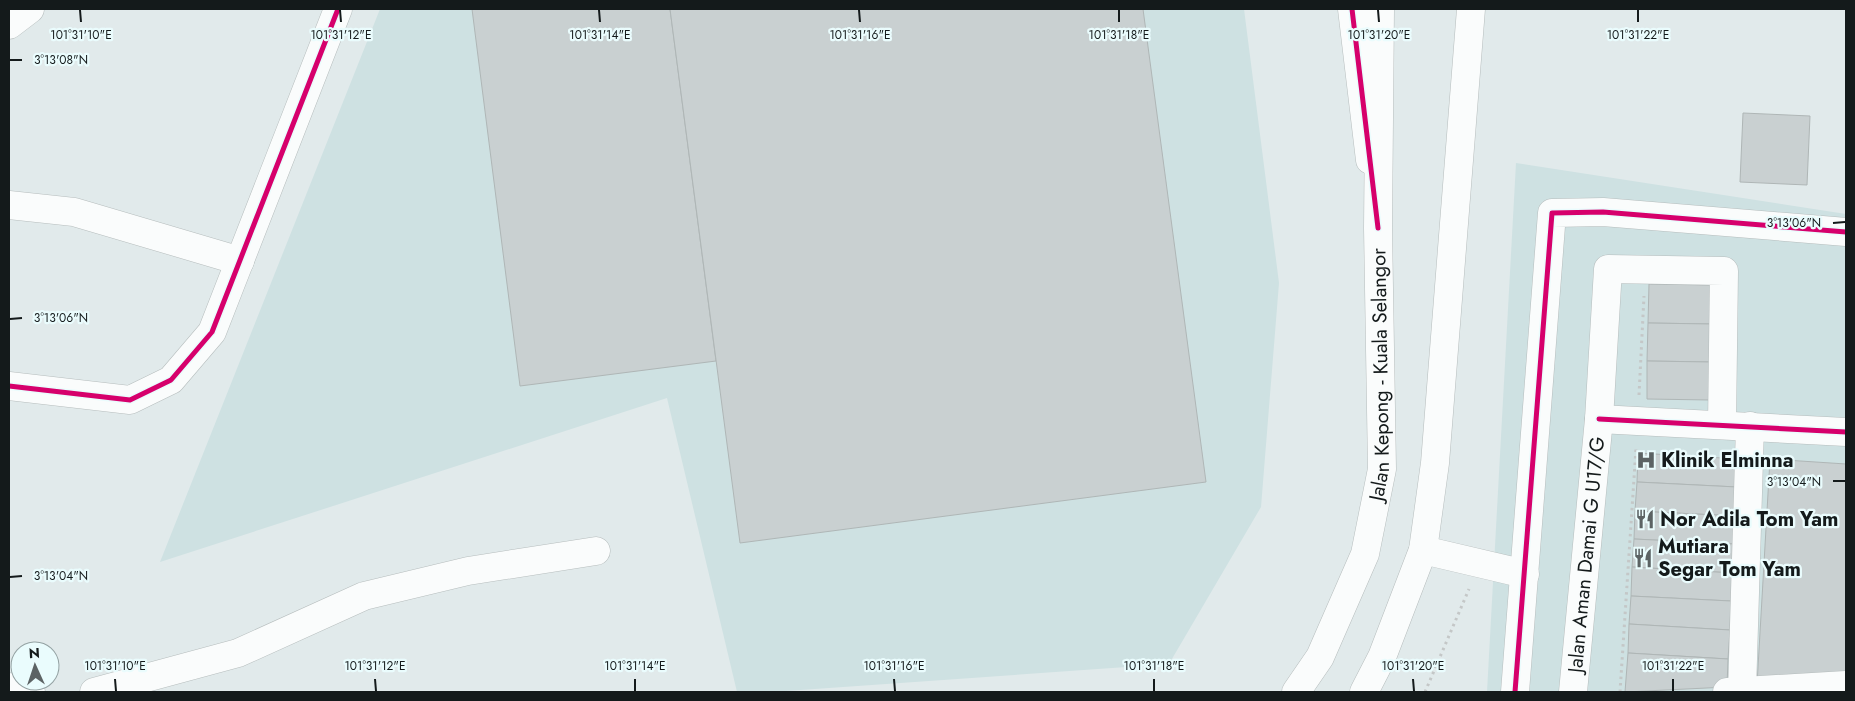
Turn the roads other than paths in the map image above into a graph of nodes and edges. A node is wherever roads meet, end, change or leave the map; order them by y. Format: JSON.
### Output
{"nodes":[{"id":1,"x":30,"y":9,"type":"edge"},
{"id":2,"x":338,"y":9,"type":"edge"},
{"id":3,"x":1352,"y":9,"type":"edge"},
{"id":4,"x":1380,"y":9,"type":"edge"},
{"id":5,"x":1472,"y":9,"type":"edge"},
{"id":6,"x":9,"y":25,"type":"edge"},
{"id":7,"x":9,"y":205,"type":"edge"},
{"id":8,"x":1378,"y":228,"type":"junction"},
{"id":9,"x":1846,"y":232,"type":"edge"},
{"id":10,"x":240,"y":261,"type":"junction"},
{"id":11,"x":9,"y":386,"type":"edge"},
{"id":12,"x":1599,"y":418,"type":"junction"},
{"id":13,"x":1722,"y":425,"type":"junction"},
{"id":14,"x":1750,"y":426,"type":"junction"},
{"id":15,"x":1846,"y":432,"type":"edge"},
{"id":16,"x":1423,"y":550,"type":"junction"},
{"id":17,"x":596,"y":551,"type":"dead end"},
{"id":18,"x":1525,"y":574,"type":"junction"},
{"id":19,"x":1846,"y":685,"type":"edge"},
{"id":20,"x":9,"y":687,"type":"edge"},
{"id":21,"x":31,"y":692,"type":"edge"},
{"id":22,"x":94,"y":692,"type":"edge"},
{"id":23,"x":1296,"y":692,"type":"edge"},
{"id":24,"x":1364,"y":692,"type":"edge"},
{"id":25,"x":1515,"y":692,"type":"edge"},
{"id":26,"x":1573,"y":692,"type":"edge"},
{"id":27,"x":1737,"y":692,"type":"edge"}],
"edges":[{"from":1,"to":6,"type":"main road"},
{"from":2,"to":10,"type":"main road"},
{"from":3,"to":8,"type":"main road"},
{"from":4,"to":8,"type":"main road","name":"Jalan Kepong - Kuala Selangor"},
{"from":5,"to":16,"type":"main road"},
{"from":7,"to":10,"type":"main road"},
{"from":8,"to":23,"type":"main road","name":"Jalan Kepong - Kuala Selangor"},
{"from":9,"to":18,"type":"main road"},
{"from":10,"to":11,"type":"main road"},
{"from":12,"to":13,"type":"main road"},
{"from":12,"to":13,"type":"main road","name":"Jalan Aman Damai G U17/G"},
{"from":12,"to":26,"type":"main road","name":"Jalan Aman Damai G U17/G"},
{"from":13,"to":14,"type":"main road"},
{"from":14,"to":15,"type":"main road"},
{"from":14,"to":27,"type":"main road"},
{"from":16,"to":18,"type":"main road"},
{"from":16,"to":24,"type":"main road"},
{"from":17,"to":22,"type":"main road"},
{"from":18,"to":25,"type":"main road"},
{"from":19,"to":27,"type":"main road"},
{"from":20,"to":21,"type":"main road"}]}
